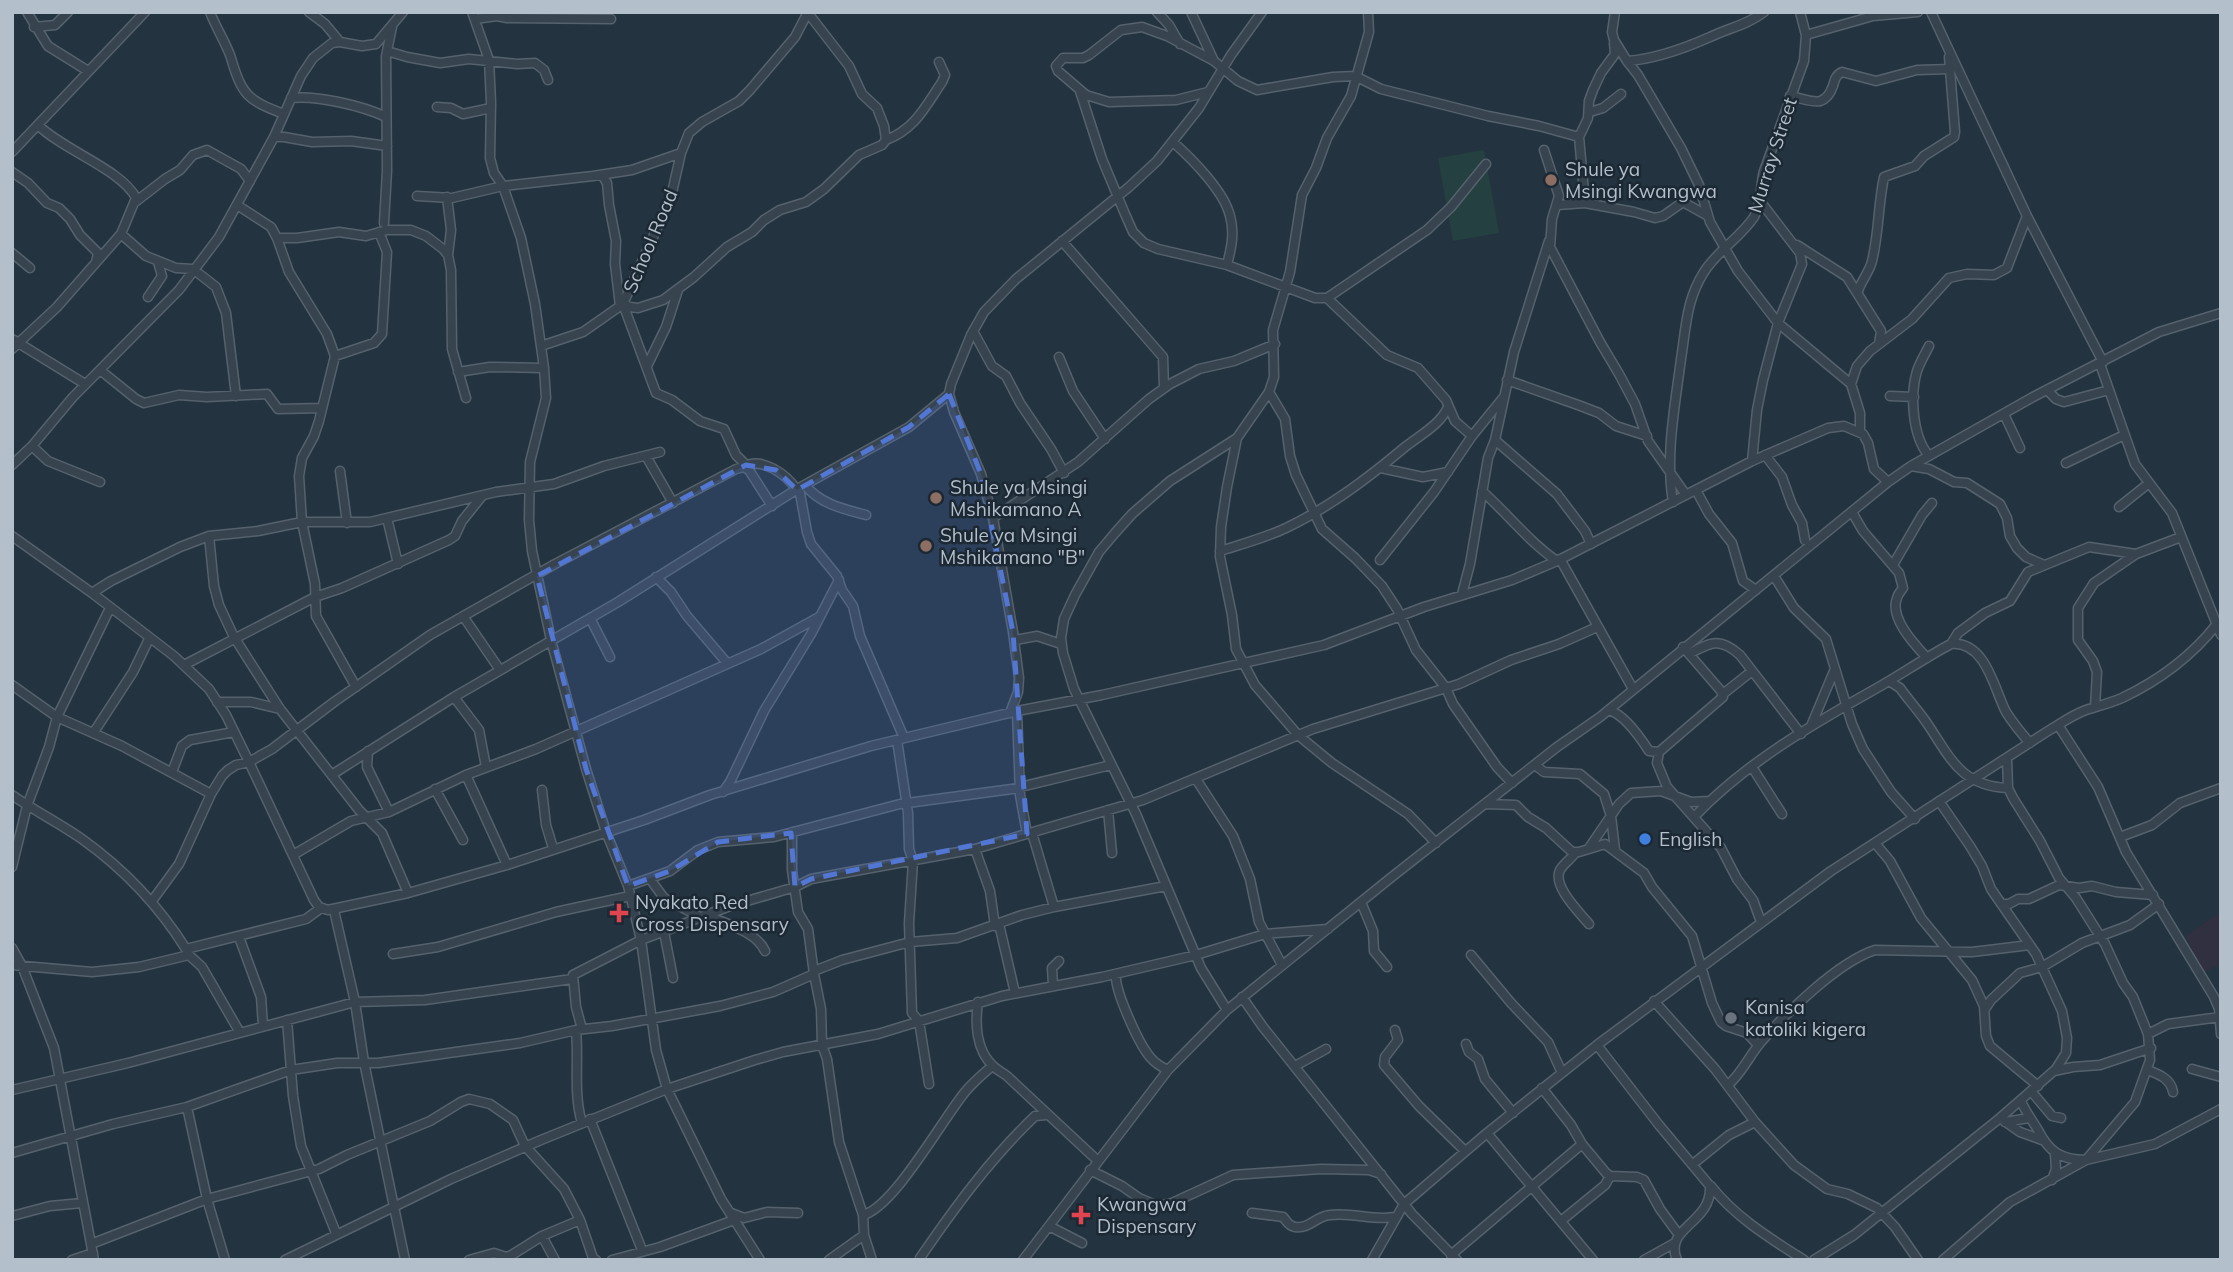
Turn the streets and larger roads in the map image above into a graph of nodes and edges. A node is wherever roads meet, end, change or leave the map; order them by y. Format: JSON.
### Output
{"nodes":[{"id":1,"x":27,"y":12,"type":"edge"},
{"id":2,"x":68,"y":12,"type":"edge"},
{"id":3,"x":145,"y":12,"type":"edge"},
{"id":4,"x":210,"y":12,"type":"edge"},
{"id":5,"x":309,"y":12,"type":"edge"},
{"id":6,"x":403,"y":12,"type":"edge"},
{"id":7,"x":808,"y":12,"type":"edge"},
{"id":8,"x":1157,"y":12,"type":"edge"},
{"id":9,"x":1191,"y":12,"type":"edge"},
{"id":10,"x":1262,"y":12,"type":"edge"},
{"id":11,"x":1368,"y":12,"type":"edge"},
{"id":12,"x":1615,"y":12,"type":"edge"},
{"id":13,"x":1764,"y":12,"type":"edge"},
{"id":14,"x":1800,"y":12,"type":"edge"},
{"id":15,"x":1917,"y":12,"type":"edge"},
{"id":16,"x":1931,"y":12,"type":"edge"},
{"id":17,"x":474,"y":16,"type":"edge"},
{"id":18,"x":611,"y":19,"type":"dead end"},
{"id":19,"x":34,"y":27,"type":"junction"},
{"id":20,"x":392,"y":27,"type":"junction"},
{"id":21,"x":1806,"y":34,"type":"junction"},
{"id":22,"x":1614,"y":40,"type":"junction"},
{"id":23,"x":340,"y":41,"type":"junction"},
{"id":24,"x":1180,"y":44,"type":"junction"},
{"id":25,"x":387,"y":51,"type":"junction"},
{"id":26,"x":1948,"y":51,"type":"junction"},
{"id":27,"x":489,"y":60,"type":"junction"},
{"id":28,"x":1214,"y":61,"type":"junction"},
{"id":29,"x":1627,"y":61,"type":"junction"},
{"id":30,"x":939,"y":62,"type":"dead end"},
{"id":31,"x":1223,"y":67,"type":"junction"},
{"id":32,"x":1950,"y":69,"type":"junction"},
{"id":33,"x":88,"y":71,"type":"junction"},
{"id":34,"x":1355,"y":76,"type":"junction"},
{"id":35,"x":548,"y":80,"type":"dead end"},
{"id":36,"x":1079,"y":89,"type":"junction"},
{"id":37,"x":1208,"y":92,"type":"junction"},
{"id":38,"x":1621,"y":94,"type":"dead end"},
{"id":39,"x":1790,"y":96,"type":"junction"},
{"id":40,"x":291,"y":99,"type":"junction"},
{"id":41,"x":437,"y":107,"type":"dead end"},
{"id":42,"x":491,"y":108,"type":"junction"},
{"id":43,"x":1590,"y":112,"type":"junction"},
{"id":44,"x":284,"y":114,"type":"junction"},
{"id":45,"x":386,"y":117,"type":"junction"},
{"id":46,"x":38,"y":125,"type":"junction"},
{"id":47,"x":274,"y":137,"type":"junction"},
{"id":48,"x":1578,"y":137,"type":"junction"},
{"id":49,"x":886,"y":140,"type":"junction"},
{"id":50,"x":1173,"y":142,"type":"junction"},
{"id":51,"x":387,"y":146,"type":"junction"},
{"id":52,"x":1544,"y":150,"type":"dead end"},
{"id":53,"x":12,"y":152,"type":"edge"},
{"id":54,"x":681,"y":153,"type":"junction"},
{"id":55,"x":1486,"y":164,"type":"dead end"},
{"id":56,"x":12,"y":172,"type":"edge"},
{"id":57,"x":602,"y":175,"type":"junction"},
{"id":58,"x":250,"y":181,"type":"junction"},
{"id":59,"x":503,"y":186,"type":"junction"},
{"id":60,"x":417,"y":196,"type":"dead end"},
{"id":61,"x":447,"y":197,"type":"junction"},
{"id":62,"x":1118,"y":197,"type":"junction"},
{"id":63,"x":1760,"y":201,"type":"junction"},
{"id":64,"x":134,"y":203,"type":"junction"},
{"id":65,"x":1585,"y":203,"type":"junction"},
{"id":66,"x":237,"y":205,"type":"junction"},
{"id":67,"x":1558,"y":205,"type":"junction"},
{"id":68,"x":1708,"y":216,"type":"junction"},
{"id":69,"x":2027,"y":216,"type":"junction"},
{"id":70,"x":384,"y":223,"type":"dead end"},
{"id":71,"x":379,"y":232,"type":"junction"},
{"id":72,"x":121,"y":234,"type":"junction"},
{"id":73,"x":277,"y":238,"type":"junction"},
{"id":74,"x":1062,"y":241,"type":"junction"},
{"id":75,"x":1549,"y":242,"type":"junction"},
{"id":76,"x":1793,"y":242,"type":"junction"},
{"id":77,"x":1725,"y":249,"type":"junction"},
{"id":78,"x":12,"y":253,"type":"edge"},
{"id":79,"x":448,"y":256,"type":"junction"},
{"id":80,"x":1818,"y":259,"type":"junction"},
{"id":81,"x":96,"y":262,"type":"junction"},
{"id":82,"x":158,"y":262,"type":"junction"},
{"id":83,"x":1227,"y":265,"type":"junction"},
{"id":84,"x":30,"y":268,"type":"dead end"},
{"id":85,"x":1801,"y":268,"type":"junction"},
{"id":86,"x":193,"y":269,"type":"junction"},
{"id":87,"x":1286,"y":288,"type":"junction"},
{"id":88,"x":678,"y":290,"type":"junction"},
{"id":89,"x":1858,"y":291,"type":"junction"},
{"id":90,"x":148,"y":297,"type":"dead end"},
{"id":91,"x":1327,"y":298,"type":"junction"},
{"id":92,"x":621,"y":305,"type":"junction"},
{"id":93,"x":2221,"y":313,"type":"edge"},
{"id":94,"x":1778,"y":323,"type":"junction"},
{"id":95,"x":973,"y":331,"type":"junction"},
{"id":96,"x":1884,"y":335,"type":"junction"},
{"id":97,"x":14,"y":344,"type":"edge"},
{"id":98,"x":1275,"y":344,"type":"junction"},
{"id":99,"x":541,"y":346,"type":"junction"},
{"id":100,"x":1929,"y":346,"type":"dead end"},
{"id":101,"x":335,"y":356,"type":"junction"},
{"id":102,"x":1059,"y":357,"type":"dead end"},
{"id":103,"x":2101,"y":363,"type":"junction"},
{"id":104,"x":647,"y":366,"type":"junction"},
{"id":105,"x":544,"y":368,"type":"junction"},
{"id":106,"x":100,"y":370,"type":"junction"},
{"id":107,"x":458,"y":372,"type":"junction"},
{"id":108,"x":1507,"y":380,"type":"junction"},
{"id":109,"x":85,"y":384,"type":"junction"},
{"id":110,"x":1851,"y":384,"type":"junction"},
{"id":111,"x":1164,"y":388,"type":"junction"},
{"id":112,"x":2109,"y":390,"type":"junction"},
{"id":113,"x":2048,"y":391,"type":"junction"},
{"id":114,"x":1269,"y":392,"type":"junction"},
{"id":115,"x":949,"y":394,"type":"junction"},
{"id":116,"x":236,"y":396,"type":"junction"},
{"id":117,"x":1505,"y":396,"type":"junction"},
{"id":118,"x":1890,"y":396,"type":"dead end"},
{"id":119,"x":1914,"y":397,"type":"junction"},
{"id":120,"x":467,"y":398,"type":"dead end"},
{"id":121,"x":1448,"y":407,"type":"junction"},
{"id":122,"x":322,"y":408,"type":"junction"},
{"id":123,"x":2004,"y":414,"type":"junction"},
{"id":124,"x":1860,"y":432,"type":"junction"},
{"id":125,"x":2124,"y":435,"type":"junction"},
{"id":126,"x":1472,"y":436,"type":"junction"},
{"id":127,"x":1647,"y":436,"type":"junction"},
{"id":128,"x":1237,"y":438,"type":"junction"},
{"id":129,"x":1105,"y":439,"type":"junction"},
{"id":130,"x":1495,"y":440,"type":"junction"},
{"id":131,"x":32,"y":446,"type":"junction"},
{"id":132,"x":2020,"y":448,"type":"dead end"},
{"id":133,"x":660,"y":452,"type":"dead end"},
{"id":134,"x":1765,"y":455,"type":"junction"},
{"id":135,"x":646,"y":456,"type":"junction"},
{"id":136,"x":1928,"y":456,"type":"junction"},
{"id":137,"x":1752,"y":461,"type":"junction"},
{"id":138,"x":2066,"y":463,"type":"dead end"},
{"id":139,"x":12,"y":466,"type":"edge"},
{"id":140,"x":745,"y":466,"type":"junction"},
{"id":141,"x":1911,"y":467,"type":"junction"},
{"id":142,"x":1381,"y":468,"type":"junction"},
{"id":143,"x":340,"y":471,"type":"dead end"},
{"id":144,"x":1669,"y":471,"type":"junction"},
{"id":145,"x":1448,"y":472,"type":"junction"},
{"id":146,"x":1064,"y":473,"type":"junction"},
{"id":147,"x":100,"y":482,"type":"dead end"},
{"id":148,"x":1888,"y":482,"type":"junction"},
{"id":149,"x":2149,"y":483,"type":"junction"},
{"id":150,"x":529,"y":487,"type":"junction"},
{"id":151,"x":800,"y":488,"type":"junction"},
{"id":152,"x":1696,"y":490,"type":"junction"},
{"id":153,"x":1482,"y":491,"type":"junction"},
{"id":154,"x":1686,"y":495,"type":"junction"},
{"id":155,"x":482,"y":496,"type":"junction"},
{"id":156,"x":1673,"y":502,"type":"junction"},
{"id":157,"x":673,"y":503,"type":"junction"},
{"id":158,"x":1932,"y":503,"type":"dead end"},
{"id":159,"x":772,"y":506,"type":"junction"},
{"id":160,"x":2119,"y":507,"type":"dead end"},
{"id":161,"x":1852,"y":512,"type":"junction"},
{"id":162,"x":1313,"y":514,"type":"junction"},
{"id":163,"x":866,"y":515,"type":"dead end"},
{"id":164,"x":387,"y":518,"type":"junction"},
{"id":165,"x":993,"y":518,"type":"junction"},
{"id":166,"x":302,"y":522,"type":"junction"},
{"id":167,"x":347,"y":523,"type":"junction"},
{"id":168,"x":12,"y":536,"type":"edge"},
{"id":169,"x":209,"y":536,"type":"junction"},
{"id":170,"x":2181,"y":537,"type":"junction"},
{"id":171,"x":1805,"y":540,"type":"dead end"},
{"id":172,"x":1591,"y":544,"type":"junction"},
{"id":173,"x":1220,"y":551,"type":"junction"},
{"id":174,"x":2136,"y":554,"type":"junction"},
{"id":175,"x":1380,"y":560,"type":"dead end"},
{"id":176,"x":1558,"y":560,"type":"junction"},
{"id":177,"x":398,"y":564,"type":"junction"},
{"id":178,"x":1893,"y":565,"type":"junction"},
{"id":179,"x":2044,"y":565,"type":"junction"},
{"id":180,"x":537,"y":576,"type":"junction"},
{"id":181,"x":1774,"y":576,"type":"junction"},
{"id":182,"x":656,"y":577,"type":"junction"},
{"id":183,"x":839,"y":580,"type":"junction"},
{"id":184,"x":1756,"y":590,"type":"junction"},
{"id":185,"x":92,"y":593,"type":"junction"},
{"id":186,"x":1462,"y":594,"type":"junction"},
{"id":187,"x":315,"y":597,"type":"junction"},
{"id":188,"x":110,"y":608,"type":"junction"},
{"id":189,"x":1399,"y":616,"type":"junction"},
{"id":190,"x":463,"y":617,"type":"junction"},
{"id":191,"x":819,"y":617,"type":"junction"},
{"id":192,"x":590,"y":618,"type":"junction"},
{"id":193,"x":2217,"y":624,"type":"junction"},
{"id":194,"x":1597,"y":627,"type":"junction"},
{"id":195,"x":2221,"y":635,"type":"edge"},
{"id":196,"x":234,"y":637,"type":"junction"},
{"id":197,"x":149,"y":639,"type":"junction"},
{"id":198,"x":551,"y":639,"type":"junction"},
{"id":199,"x":1015,"y":640,"type":"junction"},
{"id":200,"x":1061,"y":643,"type":"junction"},
{"id":201,"x":1951,"y":644,"type":"junction"},
{"id":202,"x":1686,"y":651,"type":"junction"},
{"id":203,"x":610,"y":657,"type":"dead end"},
{"id":204,"x":1927,"y":657,"type":"junction"},
{"id":205,"x":727,"y":663,"type":"junction"},
{"id":206,"x":1242,"y":664,"type":"junction"},
{"id":207,"x":184,"y":665,"type":"junction"},
{"id":208,"x":500,"y":670,"type":"junction"},
{"id":209,"x":1752,"y":671,"type":"junction"},
{"id":210,"x":1834,"y":671,"type":"junction"},
{"id":211,"x":1889,"y":681,"type":"junction"},
{"id":212,"x":12,"y":685,"type":"edge"},
{"id":213,"x":356,"y":687,"type":"junction"},
{"id":214,"x":1446,"y":688,"type":"junction"},
{"id":215,"x":1633,"y":689,"type":"junction"},
{"id":216,"x":1723,"y":694,"type":"junction"},
{"id":217,"x":454,"y":697,"type":"junction"},
{"id":218,"x":1081,"y":700,"type":"junction"},
{"id":219,"x":217,"y":702,"type":"junction"},
{"id":220,"x":1846,"y":704,"type":"junction"},
{"id":221,"x":2095,"y":707,"type":"junction"},
{"id":222,"x":280,"y":709,"type":"junction"},
{"id":223,"x":1609,"y":709,"type":"junction"},
{"id":224,"x":1013,"y":712,"type":"junction"},
{"id":225,"x":57,"y":717,"type":"junction"},
{"id":226,"x":2058,"y":725,"type":"junction"},
{"id":227,"x":1810,"y":728,"type":"junction"},
{"id":228,"x":577,"y":730,"type":"junction"},
{"id":229,"x":298,"y":731,"type":"junction"},
{"id":230,"x":94,"y":732,"type":"junction"},
{"id":231,"x":234,"y":732,"type":"junction"},
{"id":232,"x":1801,"y":734,"type":"junction"},
{"id":233,"x":1298,"y":735,"type":"junction"},
{"id":234,"x":900,"y":739,"type":"junction"},
{"id":235,"x":2030,"y":743,"type":"junction"},
{"id":236,"x":368,"y":751,"type":"junction"},
{"id":237,"x":1659,"y":752,"type":"junction"},
{"id":238,"x":2007,"y":758,"type":"junction"},
{"id":239,"x":249,"y":762,"type":"junction"},
{"id":240,"x":1111,"y":765,"type":"junction"},
{"id":241,"x":1535,"y":765,"type":"junction"},
{"id":242,"x":486,"y":767,"type":"junction"},
{"id":243,"x":1752,"y":767,"type":"junction"},
{"id":244,"x":172,"y":772,"type":"junction"},
{"id":245,"x":333,"y":774,"type":"junction"},
{"id":246,"x":466,"y":775,"type":"junction"},
{"id":247,"x":1196,"y":779,"type":"junction"},
{"id":248,"x":1972,"y":780,"type":"junction"},
{"id":249,"x":1512,"y":783,"type":"junction"},
{"id":250,"x":1020,"y":787,"type":"junction"},
{"id":251,"x":2008,"y":788,"type":"junction"},
{"id":252,"x":435,"y":789,"type":"junction"},
{"id":253,"x":2221,"y":789,"type":"edge"},
{"id":254,"x":542,"y":790,"type":"dead end"},
{"id":255,"x":723,"y":792,"type":"junction"},
{"id":256,"x":211,"y":794,"type":"junction"},
{"id":257,"x":12,"y":795,"type":"edge"},
{"id":258,"x":1675,"y":797,"type":"junction"},
{"id":259,"x":1709,"y":801,"type":"junction"},
{"id":260,"x":1939,"y":801,"type":"junction"},
{"id":261,"x":906,"y":802,"type":"junction"},
{"id":262,"x":1130,"y":803,"type":"junction"},
{"id":263,"x":1486,"y":804,"type":"junction"},
{"id":264,"x":27,"y":806,"type":"junction"},
{"id":265,"x":1108,"y":810,"type":"junction"},
{"id":266,"x":389,"y":811,"type":"junction"},
{"id":267,"x":1782,"y":814,"type":"dead end"},
{"id":268,"x":366,"y":816,"type":"junction"},
{"id":269,"x":1611,"y":816,"type":"junction"},
{"id":270,"x":1694,"y":817,"type":"junction"},
{"id":271,"x":1915,"y":819,"type":"junction"},
{"id":272,"x":607,"y":832,"type":"junction"},
{"id":273,"x":792,"y":832,"type":"junction"},
{"id":274,"x":1030,"y":833,"type":"junction"},
{"id":275,"x":2119,"y":837,"type":"junction"},
{"id":276,"x":463,"y":840,"type":"dead end"},
{"id":277,"x":1436,"y":843,"type":"junction"},
{"id":278,"x":1875,"y":843,"type":"junction"},
{"id":279,"x":553,"y":848,"type":"junction"},
{"id":280,"x":1589,"y":848,"type":"junction"},
{"id":281,"x":975,"y":849,"type":"junction"},
{"id":282,"x":1615,"y":850,"type":"junction"},
{"id":283,"x":1112,"y":853,"type":"dead end"},
{"id":284,"x":1575,"y":853,"type":"junction"},
{"id":285,"x":293,"y":855,"type":"junction"},
{"id":286,"x":912,"y":860,"type":"junction"},
{"id":287,"x":507,"y":865,"type":"junction"},
{"id":288,"x":12,"y":867,"type":"edge"},
{"id":289,"x":650,"y":879,"type":"junction"},
{"id":290,"x":628,"y":886,"type":"junction"},
{"id":291,"x":1166,"y":886,"type":"junction"},
{"id":292,"x":2065,"y":886,"type":"junction"},
{"id":293,"x":795,"y":887,"type":"junction"},
{"id":294,"x":408,"y":893,"type":"junction"},
{"id":295,"x":2153,"y":895,"type":"junction"},
{"id":296,"x":630,"y":896,"type":"junction"},
{"id":297,"x":152,"y":901,"type":"junction"},
{"id":298,"x":1361,"y":902,"type":"junction"},
{"id":299,"x":2003,"y":904,"type":"junction"},
{"id":300,"x":2159,"y":904,"type":"junction"},
{"id":301,"x":1054,"y":907,"type":"junction"},
{"id":302,"x":321,"y":908,"type":"junction"},
{"id":303,"x":334,"y":910,"type":"junction"},
{"id":304,"x":704,"y":916,"type":"junction"},
{"id":305,"x":1761,"y":922,"type":"junction"},
{"id":306,"x":1589,"y":924,"type":"dead end"},
{"id":307,"x":997,"y":925,"type":"junction"},
{"id":308,"x":1328,"y":929,"type":"junction"},
{"id":309,"x":664,"y":932,"type":"junction"},
{"id":310,"x":1265,"y":934,"type":"junction"},
{"id":311,"x":239,"y":937,"type":"junction"},
{"id":312,"x":2101,"y":937,"type":"junction"},
{"id":313,"x":641,"y":940,"type":"junction"},
{"id":314,"x":910,"y":942,"type":"junction"},
{"id":315,"x":2030,"y":945,"type":"junction"},
{"id":316,"x":12,"y":948,"type":"edge"},
{"id":317,"x":1948,"y":950,"type":"junction"},
{"id":318,"x":765,"y":951,"type":"dead end"},
{"id":319,"x":188,"y":952,"type":"junction"},
{"id":320,"x":393,"y":954,"type":"dead end"},
{"id":321,"x":1471,"y":955,"type":"dead end"},
{"id":322,"x":1196,"y":956,"type":"junction"},
{"id":323,"x":1059,"y":961,"type":"dead end"},
{"id":324,"x":12,"y":965,"type":"edge"},
{"id":325,"x":1282,"y":965,"type":"junction"},
{"id":326,"x":22,"y":966,"type":"junction"},
{"id":327,"x":1387,"y":967,"type":"dead end"},
{"id":328,"x":1701,"y":967,"type":"junction"},
{"id":329,"x":2042,"y":967,"type":"junction"},
{"id":330,"x":814,"y":973,"type":"junction"},
{"id":331,"x":1116,"y":974,"type":"junction"},
{"id":332,"x":673,"y":978,"type":"dead end"},
{"id":333,"x":572,"y":979,"type":"junction"},
{"id":334,"x":1054,"y":985,"type":"junction"},
{"id":335,"x":1015,"y":993,"type":"junction"},
{"id":336,"x":1242,"y":997,"type":"junction"},
{"id":337,"x":1654,"y":1001,"type":"junction"},
{"id":338,"x":355,"y":1002,"type":"junction"},
{"id":339,"x":978,"y":1002,"type":"junction"},
{"id":340,"x":1985,"y":1009,"type":"junction"},
{"id":341,"x":1227,"y":1010,"type":"junction"},
{"id":342,"x":2220,"y":1011,"type":"edge"},
{"id":343,"x":652,"y":1017,"type":"junction"},
{"id":344,"x":287,"y":1020,"type":"junction"},
{"id":345,"x":919,"y":1021,"type":"junction"},
{"id":346,"x":263,"y":1026,"type":"junction"},
{"id":347,"x":579,"y":1029,"type":"junction"},
{"id":348,"x":1395,"y":1030,"type":"dead end"},
{"id":349,"x":239,"y":1031,"type":"junction"},
{"id":350,"x":2148,"y":1034,"type":"junction"},
{"id":351,"x":2221,"y":1034,"type":"edge"},
{"id":352,"x":1466,"y":1044,"type":"dead end"},
{"id":353,"x":822,"y":1045,"type":"junction"},
{"id":354,"x":1597,"y":1045,"type":"junction"},
{"id":355,"x":1758,"y":1045,"type":"junction"},
{"id":356,"x":2151,"y":1048,"type":"junction"},
{"id":357,"x":1326,"y":1049,"type":"dead end"},
{"id":358,"x":365,"y":1062,"type":"junction"},
{"id":359,"x":992,"y":1066,"type":"junction"},
{"id":360,"x":1295,"y":1066,"type":"junction"},
{"id":361,"x":2192,"y":1069,"type":"dead end"},
{"id":362,"x":291,"y":1070,"type":"junction"},
{"id":363,"x":1168,"y":1070,"type":"junction"},
{"id":364,"x":2147,"y":1070,"type":"junction"},
{"id":365,"x":2054,"y":1071,"type":"junction"},
{"id":366,"x":1562,"y":1073,"type":"junction"},
{"id":367,"x":2221,"y":1077,"type":"edge"},
{"id":368,"x":61,"y":1079,"type":"junction"},
{"id":369,"x":929,"y":1084,"type":"dead end"},
{"id":370,"x":1728,"y":1085,"type":"junction"},
{"id":371,"x":1542,"y":1088,"type":"junction"},
{"id":372,"x":667,"y":1089,"type":"junction"},
{"id":373,"x":2035,"y":1089,"type":"junction"},
{"id":374,"x":12,"y":1090,"type":"edge"},
{"id":375,"x":2173,"y":1092,"type":"dead end"},
{"id":376,"x":2021,"y":1101,"type":"junction"},
{"id":377,"x":187,"y":1107,"type":"junction"},
{"id":378,"x":2221,"y":1109,"type":"edge"},
{"id":379,"x":1513,"y":1113,"type":"junction"},
{"id":380,"x":1046,"y":1115,"type":"junction"},
{"id":381,"x":2029,"y":1118,"type":"junction"},
{"id":382,"x":2061,"y":1118,"type":"dead end"},
{"id":383,"x":2003,"y":1120,"type":"junction"},
{"id":384,"x":586,"y":1121,"type":"junction"},
{"id":385,"x":1755,"y":1122,"type":"junction"},
{"id":386,"x":1487,"y":1133,"type":"junction"},
{"id":387,"x":69,"y":1136,"type":"junction"},
{"id":388,"x":2042,"y":1140,"type":"junction"},
{"id":389,"x":382,"y":1142,"type":"junction"},
{"id":390,"x":1582,"y":1144,"type":"junction"},
{"id":391,"x":525,"y":1146,"type":"junction"},
{"id":392,"x":1465,"y":1151,"type":"junction"},
{"id":393,"x":12,"y":1153,"type":"edge"},
{"id":394,"x":2055,"y":1154,"type":"junction"},
{"id":395,"x":2086,"y":1160,"type":"junction"},
{"id":396,"x":1097,"y":1161,"type":"junction"},
{"id":397,"x":1693,"y":1164,"type":"junction"},
{"id":398,"x":1090,"y":1170,"type":"junction"},
{"id":399,"x":311,"y":1172,"type":"junction"},
{"id":400,"x":1381,"y":1174,"type":"junction"},
{"id":401,"x":1610,"y":1176,"type":"junction"},
{"id":402,"x":2052,"y":1180,"type":"junction"},
{"id":403,"x":1710,"y":1186,"type":"junction"},
{"id":404,"x":1531,"y":1187,"type":"junction"},
{"id":405,"x":207,"y":1199,"type":"junction"},
{"id":406,"x":82,"y":1203,"type":"junction"},
{"id":407,"x":1404,"y":1204,"type":"junction"},
{"id":408,"x":395,"y":1205,"type":"junction"},
{"id":409,"x":798,"y":1213,"type":"dead end"},
{"id":410,"x":1252,"y":1213,"type":"dead end"},
{"id":411,"x":1883,"y":1213,"type":"junction"},
{"id":412,"x":863,"y":1215,"type":"junction"},
{"id":413,"x":12,"y":1216,"type":"edge"},
{"id":414,"x":732,"y":1216,"type":"junction"},
{"id":415,"x":1395,"y":1217,"type":"junction"},
{"id":416,"x":580,"y":1220,"type":"junction"},
{"id":417,"x":1561,"y":1221,"type":"junction"},
{"id":418,"x":1049,"y":1226,"type":"junction"},
{"id":419,"x":336,"y":1233,"type":"junction"},
{"id":420,"x":864,"y":1235,"type":"junction"},
{"id":421,"x":1679,"y":1235,"type":"junction"},
{"id":422,"x":542,"y":1236,"type":"junction"},
{"id":423,"x":1082,"y":1243,"type":"dead end"},
{"id":424,"x":1673,"y":1244,"type":"junction"},
{"id":425,"x":642,"y":1250,"type":"junction"},
{"id":426,"x":93,"y":1252,"type":"edge"},
{"id":427,"x":1454,"y":1257,"type":"edge"},
{"id":428,"x":920,"y":1258,"type":"dead end"},
{"id":429,"x":594,"y":1259,"type":"edge"},
{"id":430,"x":72,"y":1260,"type":"edge"},
{"id":431,"x":225,"y":1260,"type":"edge"},
{"id":432,"x":285,"y":1260,"type":"edge"},
{"id":433,"x":405,"y":1260,"type":"edge"},
{"id":434,"x":469,"y":1260,"type":"edge"},
{"id":435,"x":555,"y":1260,"type":"edge"},
{"id":436,"x":612,"y":1260,"type":"edge"},
{"id":437,"x":760,"y":1260,"type":"edge"},
{"id":438,"x":829,"y":1260,"type":"edge"},
{"id":439,"x":872,"y":1260,"type":"edge"},
{"id":440,"x":1023,"y":1260,"type":"edge"},
{"id":441,"x":1372,"y":1260,"type":"edge"},
{"id":442,"x":1593,"y":1260,"type":"edge"},
{"id":443,"x":1644,"y":1260,"type":"edge"},
{"id":444,"x":1678,"y":1260,"type":"edge"},
{"id":445,"x":1804,"y":1260,"type":"edge"},
{"id":446,"x":1814,"y":1260,"type":"edge"},
{"id":447,"x":1918,"y":1260,"type":"edge"},
{"id":448,"x":1943,"y":1260,"type":"edge"}],
"edges":[{"from":1,"to":19,"type":"street"},
{"from":2,"to":19,"type":"street"},
{"from":3,"to":33,"type":"street"},
{"from":4,"to":44,"type":"street"},
{"from":5,"to":23,"type":"street"},
{"from":6,"to":20,"type":"street"},
{"from":7,"to":49,"type":"street"},
{"from":7,"to":54,"type":"street","name":"School Road"},
{"from":8,"to":24,"type":"street"},
{"from":9,"to":28,"type":"street"},
{"from":10,"to":31,"type":"street"},
{"from":11,"to":34,"type":"street"},
{"from":12,"to":22,"type":"street"},
{"from":13,"to":29,"type":"street"},
{"from":14,"to":21,"type":"street","name":"Murray Street"},
{"from":15,"to":21,"type":"street"},
{"from":16,"to":26,"type":"street"},
{"from":17,"to":18,"type":"street"},
{"from":17,"to":27,"type":"street"},
{"from":19,"to":33,"type":"street"},
{"from":20,"to":23,"type":"street"},
{"from":20,"to":25,"type":"street"},
{"from":21,"to":39,"type":"street","name":"Murray Street"},
{"from":22,"to":29,"type":"street"},
{"from":22,"to":43,"type":"street"},
{"from":23,"to":40,"type":"street"},
{"from":24,"to":28,"type":"street"},
{"from":24,"to":36,"type":"street"},
{"from":25,"to":27,"type":"street"},
{"from":25,"to":45,"type":"street"},
{"from":26,"to":32,"type":"street"},
{"from":26,"to":69,"type":"street"},
{"from":27,"to":35,"type":"street"},
{"from":27,"to":42,"type":"street"},
{"from":28,"to":31,"type":"street"},
{"from":29,"to":68,"type":"street"},
{"from":30,"to":49,"type":"street"},
{"from":31,"to":34,"type":"street"},
{"from":31,"to":37,"type":"street"},
{"from":32,"to":39,"type":"street"},
{"from":32,"to":89,"type":"street"},
{"from":33,"to":46,"type":"street"},
{"from":34,"to":48,"type":"street"},
{"from":34,"to":87,"type":"street"},
{"from":36,"to":37,"type":"street"},
{"from":36,"to":62,"type":"street"},
{"from":37,"to":50,"type":"street"},
{"from":38,"to":43,"type":"street"},
{"from":39,"to":63,"type":"street","name":"Murray Street"},
{"from":40,"to":44,"type":"street"},
{"from":40,"to":45,"type":"street"},
{"from":41,"to":42,"type":"street"},
{"from":42,"to":59,"type":"street"},
{"from":43,"to":48,"type":"street"},
{"from":44,"to":47,"type":"street"},
{"from":45,"to":51,"type":"street"},
{"from":46,"to":53,"type":"street"},
{"from":46,"to":64,"type":"street"},
{"from":47,"to":51,"type":"street"},
{"from":47,"to":58,"type":"street"},
{"from":48,"to":65,"type":"street"},
{"from":49,"to":88,"type":"street"},
{"from":50,"to":62,"type":"street"},
{"from":50,"to":83,"type":"street"},
{"from":51,"to":70,"type":"street"},
{"from":52,"to":67,"type":"street"},
{"from":54,"to":57,"type":"street"},
{"from":54,"to":92,"type":"street","name":"School Road"},
{"from":55,"to":91,"type":"street"},
{"from":56,"to":81,"type":"street"},
{"from":57,"to":59,"type":"street"},
{"from":57,"to":92,"type":"street"},
{"from":58,"to":64,"type":"street"},
{"from":58,"to":66,"type":"street"},
{"from":59,"to":61,"type":"street"},
{"from":59,"to":99,"type":"street"},
{"from":60,"to":61,"type":"street"},
{"from":61,"to":79,"type":"street"},
{"from":62,"to":74,"type":"street"},
{"from":62,"to":83,"type":"street"},
{"from":63,"to":76,"type":"street"},
{"from":63,"to":77,"type":"street","name":"Murray Street"},
{"from":64,"to":72,"type":"street"},
{"from":65,"to":67,"type":"street"},
{"from":65,"to":68,"type":"street"},
{"from":66,"to":73,"type":"street"},
{"from":66,"to":86,"type":"street"},
{"from":67,"to":75,"type":"street"},
{"from":68,"to":77,"type":"street"},
{"from":69,"to":96,"type":"street"},
{"from":69,"to":103,"type":"street"},
{"from":71,"to":73,"type":"street"},
{"from":71,"to":79,"type":"street"},
{"from":71,"to":101,"type":"street"},
{"from":72,"to":81,"type":"street"},
{"from":72,"to":82,"type":"street"},
{"from":73,"to":101,"type":"street"},
{"from":74,"to":95,"type":"street"},
{"from":74,"to":111,"type":"street"},
{"from":75,"to":108,"type":"street"},
{"from":75,"to":127,"type":"street"},
{"from":76,"to":80,"type":"street"},
{"from":76,"to":85,"type":"street"},
{"from":77,"to":94,"type":"street"},
{"from":77,"to":144,"type":"street","name":"Murray Street"},
{"from":78,"to":84,"type":"street"},
{"from":79,"to":107,"type":"street"},
{"from":80,"to":85,"type":"street"},
{"from":80,"to":89,"type":"street"},
{"from":81,"to":97,"type":"street"},
{"from":82,"to":86,"type":"street"},
{"from":82,"to":90,"type":"street"},
{"from":83,"to":87,"type":"street"},
{"from":85,"to":94,"type":"street"},
{"from":86,"to":106,"type":"street"},
{"from":86,"to":116,"type":"street"},
{"from":87,"to":91,"type":"street"},
{"from":87,"to":98,"type":"street"},
{"from":88,"to":92,"type":"street"},
{"from":88,"to":104,"type":"street"},
{"from":89,"to":96,"type":"street"},
{"from":91,"to":121,"type":"street"},
{"from":92,"to":99,"type":"street","name":"School Road"},
{"from":92,"to":104,"type":"street"},
{"from":93,"to":103,"type":"street"},
{"from":94,"to":110,"type":"street"},
{"from":94,"to":137,"type":"street"},
{"from":95,"to":115,"type":"street"},
{"from":95,"to":146,"type":"street"},
{"from":96,"to":110,"type":"street"},
{"from":97,"to":109,"type":"street"},
{"from":98,"to":111,"type":"street"},
{"from":98,"to":114,"type":"street"},
{"from":99,"to":105,"type":"street"},
{"from":100,"to":119,"type":"street"},
{"from":101,"to":122,"type":"street"},
{"from":102,"to":129,"type":"street"},
{"from":103,"to":112,"type":"street"},
{"from":103,"to":113,"type":"street"},
{"from":104,"to":140,"type":"street"},
{"from":105,"to":107,"type":"street"},
{"from":105,"to":150,"type":"street"},
{"from":106,"to":109,"type":"street"},
{"from":106,"to":116,"type":"street"},
{"from":107,"to":120,"type":"street"},
{"from":108,"to":117,"type":"street"},
{"from":108,"to":127,"type":"street"},
{"from":109,"to":131,"type":"street"},
{"from":110,"to":124,"type":"street"},
{"from":111,"to":129,"type":"street"},
{"from":112,"to":113,"type":"street"},
{"from":112,"to":125,"type":"street"},
{"from":113,"to":123,"type":"street"},
{"from":114,"to":128,"type":"street"},
{"from":114,"to":162,"type":"street"},
{"from":115,"to":151,"type":"street"},
{"from":115,"to":165,"type":"street"},
{"from":116,"to":122,"type":"street"},
{"from":117,"to":126,"type":"street"},
{"from":117,"to":130,"type":"street"},
{"from":118,"to":119,"type":"street"},
{"from":119,"to":136,"type":"street"},
{"from":121,"to":126,"type":"street"},
{"from":121,"to":142,"type":"street"},
{"from":122,"to":166,"type":"street"},
{"from":123,"to":132,"type":"street"},
{"from":123,"to":136,"type":"street"},
{"from":124,"to":134,"type":"street"},
{"from":124,"to":148,"type":"street"},
{"from":125,"to":138,"type":"street"},
{"from":125,"to":149,"type":"street"},
{"from":126,"to":145,"type":"street"},
{"from":127,"to":144,"type":"street"},
{"from":128,"to":173,"type":"street"},
{"from":128,"to":200,"type":"street"},
{"from":129,"to":146,"type":"street"},
{"from":130,"to":153,"type":"street"},
{"from":130,"to":172,"type":"street"},
{"from":131,"to":139,"type":"street"},
{"from":131,"to":147,"type":"street"},
{"from":133,"to":135,"type":"street"},
{"from":134,"to":137,"type":"street"},
{"from":134,"to":171,"type":"street"},
{"from":135,"to":150,"type":"street"},
{"from":135,"to":157,"type":"street"},
{"from":136,"to":141,"type":"street"},
{"from":137,"to":152,"type":"street"},
{"from":140,"to":151,"type":"street"},
{"from":140,"to":157,"type":"street"},
{"from":140,"to":159,"type":"street"},
{"from":141,"to":148,"type":"street"},
{"from":141,"to":179,"type":"street"},
{"from":142,"to":145,"type":"street"},
{"from":142,"to":162,"type":"street"},
{"from":143,"to":167,"type":"street"},
{"from":144,"to":154,"type":"street"},
{"from":144,"to":156,"type":"street"},
{"from":145,"to":175,"type":"street"},
{"from":146,"to":165,"type":"street"},
{"from":148,"to":161,"type":"street"},
{"from":149,"to":160,"type":"street"},
{"from":149,"to":170,"type":"street"},
{"from":150,"to":155,"type":"street"},
{"from":150,"to":180,"type":"street"},
{"from":151,"to":159,"type":"street"},
{"from":151,"to":163,"type":"street"},
{"from":151,"to":183,"type":"street"},
{"from":152,"to":154,"type":"street"},
{"from":152,"to":184,"type":"street"},
{"from":153,"to":176,"type":"street"},
{"from":153,"to":186,"type":"street"},
{"from":154,"to":156,"type":"street"},
{"from":155,"to":164,"type":"street"},
{"from":155,"to":177,"type":"street"},
{"from":156,"to":172,"type":"street"},
{"from":157,"to":180,"type":"street"},
{"from":158,"to":178,"type":"street"},
{"from":159,"to":182,"type":"street"},
{"from":161,"to":178,"type":"street"},
{"from":161,"to":181,"type":"street"},
{"from":162,"to":173,"type":"street"},
{"from":162,"to":189,"type":"street"},
{"from":164,"to":167,"type":"street"},
{"from":164,"to":177,"type":"street"},
{"from":165,"to":199,"type":"street"},
{"from":166,"to":167,"type":"street"},
{"from":166,"to":169,"type":"street"},
{"from":166,"to":187,"type":"street"},
{"from":168,"to":185,"type":"street"},
{"from":169,"to":185,"type":"street"},
{"from":169,"to":196,"type":"street"},
{"from":170,"to":174,"type":"street"},
{"from":170,"to":193,"type":"street"},
{"from":172,"to":176,"type":"street"},
{"from":173,"to":206,"type":"street"},
{"from":174,"to":179,"type":"street"},
{"from":174,"to":221,"type":"street"},
{"from":176,"to":186,"type":"street"},
{"from":176,"to":194,"type":"street"},
{"from":177,"to":187,"type":"street"},
{"from":178,"to":204,"type":"street"},
{"from":179,"to":201,"type":"street"},
{"from":180,"to":190,"type":"street"},
{"from":180,"to":198,"type":"street"},
{"from":181,"to":184,"type":"street"},
{"from":181,"to":210,"type":"street"},
{"from":182,"to":192,"type":"street"},
{"from":182,"to":205,"type":"street"},
{"from":183,"to":191,"type":"street"},
{"from":183,"to":234,"type":"street"},
{"from":184,"to":202,"type":"street"},
{"from":185,"to":188,"type":"street"},
{"from":186,"to":189,"type":"street"},
{"from":187,"to":196,"type":"street"},
{"from":187,"to":213,"type":"street"},
{"from":188,"to":197,"type":"street"},
{"from":188,"to":225,"type":"street"},
{"from":189,"to":206,"type":"street"},
{"from":189,"to":214,"type":"street"},
{"from":190,"to":208,"type":"street"},
{"from":190,"to":213,"type":"street"},
{"from":191,"to":205,"type":"street"},
{"from":191,"to":255,"type":"street"},
{"from":192,"to":198,"type":"street"},
{"from":192,"to":203,"type":"street"},
{"from":193,"to":195,"type":"street"},
{"from":193,"to":221,"type":"street"},
{"from":194,"to":214,"type":"street"},
{"from":194,"to":215,"type":"street"},
{"from":196,"to":207,"type":"street"},
{"from":196,"to":222,"type":"street"},
{"from":197,"to":207,"type":"street"},
{"from":197,"to":230,"type":"street"},
{"from":198,"to":208,"type":"street"},
{"from":198,"to":228,"type":"street"},
{"from":199,"to":200,"type":"street"},
{"from":199,"to":224,"type":"street"},
{"from":200,"to":218,"type":"street"},
{"from":201,"to":204,"type":"street"},
{"from":201,"to":235,"type":"street"},
{"from":202,"to":209,"type":"street"},
{"from":202,"to":215,"type":"street"},
{"from":202,"to":216,"type":"street"},
{"from":204,"to":211,"type":"street"},
{"from":205,"to":228,"type":"street"},
{"from":206,"to":218,"type":"street"},
{"from":206,"to":233,"type":"street"},
{"from":207,"to":219,"type":"street"},
{"from":208,"to":217,"type":"street"},
{"from":209,"to":216,"type":"street"},
{"from":209,"to":232,"type":"street"},
{"from":210,"to":220,"type":"street"},
{"from":210,"to":227,"type":"street"},
{"from":211,"to":220,"type":"street"},
{"from":211,"to":248,"type":"street"},
{"from":212,"to":225,"type":"street"},
{"from":213,"to":229,"type":"street"},
{"from":214,"to":233,"type":"street"},
{"from":214,"to":249,"type":"street"},
{"from":215,"to":223,"type":"street"},
{"from":216,"to":237,"type":"street"},
{"from":217,"to":236,"type":"street"},
{"from":217,"to":242,"type":"street"},
{"from":218,"to":224,"type":"street"},
{"from":218,"to":240,"type":"street"},
{"from":219,"to":222,"type":"street"},
{"from":219,"to":231,"type":"street"},
{"from":220,"to":227,"type":"street"},
{"from":220,"to":271,"type":"street"},
{"from":221,"to":226,"type":"street"},
{"from":222,"to":229,"type":"street"},
{"from":223,"to":237,"type":"street"},
{"from":223,"to":241,"type":"street"},
{"from":224,"to":234,"type":"street"},
{"from":224,"to":250,"type":"street"},
{"from":225,"to":230,"type":"street"},
{"from":225,"to":264,"type":"street"},
{"from":226,"to":235,"type":"street"},
{"from":226,"to":275,"type":"street"},
{"from":227,"to":232,"type":"street"},
{"from":228,"to":242,"type":"street"},
{"from":228,"to":272,"type":"street"},
{"from":229,"to":239,"type":"street"},
{"from":229,"to":245,"type":"street"},
{"from":230,"to":244,"type":"street"},
{"from":231,"to":239,"type":"street"},
{"from":231,"to":244,"type":"street"},
{"from":232,"to":243,"type":"street"},
{"from":233,"to":247,"type":"street"},
{"from":233,"to":277,"type":"street"},
{"from":234,"to":255,"type":"street"},
{"from":234,"to":261,"type":"street"},
{"from":235,"to":238,"type":"street"},
{"from":236,"to":245,"type":"street"},
{"from":236,"to":266,"type":"street"},
{"from":237,"to":258,"type":"street"},
{"from":238,"to":248,"type":"street"},
{"from":238,"to":251,"type":"street"},
{"from":239,"to":256,"type":"street"},
{"from":239,"to":285,"type":"street"},
{"from":240,"to":250,"type":"street"},
{"from":240,"to":262,"type":"street"},
{"from":241,"to":249,"type":"street"},
{"from":241,"to":269,"type":"street"},
{"from":242,"to":246,"type":"street"},
{"from":243,"to":259,"type":"street"},
{"from":243,"to":267,"type":"street"},
{"from":244,"to":256,"type":"street"},
{"from":245,"to":268,"type":"street"},
{"from":246,"to":252,"type":"street"},
{"from":246,"to":287,"type":"street"},
{"from":247,"to":262,"type":"street"},
{"from":247,"to":310,"type":"street"},
{"from":248,"to":251,"type":"street"},
{"from":248,"to":260,"type":"street"},
{"from":249,"to":263,"type":"street"},
{"from":250,"to":261,"type":"street"},
{"from":250,"to":274,"type":"street"},
{"from":251,"to":292,"type":"street"},
{"from":252,"to":266,"type":"street"},
{"from":252,"to":276,"type":"street"},
{"from":253,"to":275,"type":"street"},
{"from":254,"to":279,"type":"street"},
{"from":255,"to":272,"type":"street"},
{"from":256,"to":297,"type":"street"},
{"from":257,"to":264,"type":"street"},
{"from":258,"to":259,"type":"street"},
{"from":258,"to":269,"type":"street"},
{"from":258,"to":270,"type":"street"},
{"from":259,"to":270,"type":"street"},
{"from":260,"to":271,"type":"street"},
{"from":260,"to":299,"type":"street"},
{"from":261,"to":273,"type":"street"},
{"from":261,"to":286,"type":"street"},
{"from":262,"to":265,"type":"street"},
{"from":262,"to":291,"type":"street"},
{"from":263,"to":277,"type":"street"},
{"from":263,"to":284,"type":"street"},
{"from":264,"to":288,"type":"street"},
{"from":264,"to":297,"type":"street"},
{"from":265,"to":274,"type":"street"},
{"from":265,"to":283,"type":"street"},
{"from":266,"to":268,"type":"street"},
{"from":268,"to":285,"type":"street"},
{"from":268,"to":294,"type":"street"},
{"from":269,"to":280,"type":"street"},
{"from":269,"to":282,"type":"street"},
{"from":270,"to":305,"type":"street"},
{"from":271,"to":278,"type":"street"},
{"from":272,"to":279,"type":"street"},
{"from":272,"to":290,"type":"street"},
{"from":273,"to":289,"type":"street"},
{"from":273,"to":293,"type":"street"},
{"from":274,"to":281,"type":"street"},
{"from":274,"to":301,"type":"street"},
{"from":275,"to":295,"type":"street"},
{"from":277,"to":298,"type":"street"},
{"from":278,"to":305,"type":"street"},
{"from":278,"to":317,"type":"street"},
{"from":279,"to":287,"type":"street"},
{"from":280,"to":282,"type":"street"},
{"from":280,"to":284,"type":"street"},
{"from":281,"to":286,"type":"street"},
{"from":281,"to":307,"type":"street"},
{"from":282,"to":328,"type":"street"},
{"from":284,"to":306,"type":"street"},
{"from":285,"to":302,"type":"street"},
{"from":286,"to":293,"type":"street"},
{"from":286,"to":314,"type":"street"},
{"from":287,"to":294,"type":"street"},
{"from":289,"to":290,"type":"street"},
{"from":289,"to":304,"type":"street"},
{"from":290,"to":296,"type":"street"},
{"from":291,"to":301,"type":"street"},
{"from":291,"to":322,"type":"street"},
{"from":292,"to":295,"type":"street"},
{"from":292,"to":299,"type":"street"},
{"from":292,"to":312,"type":"street"},
{"from":293,"to":304,"type":"street"},
{"from":293,"to":330,"type":"street"},
{"from":294,"to":303,"type":"street"},
{"from":295,"to":300,"type":"street"},
{"from":296,"to":313,"type":"street"},
{"from":296,"to":320,"type":"street"},
{"from":297,"to":319,"type":"street"},
{"from":298,"to":308,"type":"street"},
{"from":298,"to":327,"type":"street"},
{"from":299,"to":315,"type":"street"},
{"from":300,"to":312,"type":"street"},
{"from":300,"to":342,"type":"street"},
{"from":301,"to":307,"type":"street"},
{"from":302,"to":303,"type":"street"},
{"from":302,"to":311,"type":"street"},
{"from":303,"to":338,"type":"street"},
{"from":304,"to":309,"type":"street"},
{"from":304,"to":318,"type":"street"},
{"from":305,"to":328,"type":"street"},
{"from":307,"to":314,"type":"street"},
{"from":307,"to":335,"type":"street"},
{"from":308,"to":310,"type":"street"},
{"from":308,"to":325,"type":"street"},
{"from":309,"to":313,"type":"street"},
{"from":309,"to":332,"type":"street"},
{"from":310,"to":322,"type":"street"},
{"from":310,"to":325,"type":"street"},
{"from":311,"to":319,"type":"street"},
{"from":311,"to":346,"type":"street"},
{"from":312,"to":329,"type":"street"},
{"from":312,"to":350,"type":"street"},
{"from":313,"to":333,"type":"street"},
{"from":313,"to":343,"type":"street"},
{"from":314,"to":330,"type":"street"},
{"from":314,"to":345,"type":"street"},
{"from":315,"to":317,"type":"street"},
{"from":315,"to":329,"type":"street"},
{"from":316,"to":326,"type":"street"},
{"from":317,"to":340,"type":"street"},
{"from":317,"to":355,"type":"street"},
{"from":319,"to":326,"type":"street"},
{"from":319,"to":349,"type":"street"},
{"from":321,"to":366,"type":"street"},
{"from":322,"to":331,"type":"street"},
{"from":322,"to":341,"type":"street"},
{"from":323,"to":334,"type":"street"},
{"from":324,"to":326,"type":"street"},
{"from":325,"to":336,"type":"street"},
{"from":326,"to":368,"type":"street"},
{"from":328,"to":337,"type":"street"},
{"from":328,"to":355,"type":"street"},
{"from":329,"to":340,"type":"street"},
{"from":329,"to":365,"type":"street"},
{"from":330,"to":343,"type":"street"},
{"from":330,"to":353,"type":"street"},
{"from":331,"to":334,"type":"street"},
{"from":331,"to":363,"type":"street"},
{"from":333,"to":338,"type":"street"},
{"from":333,"to":347,"type":"street"},
{"from":334,"to":335,"type":"street"},
{"from":335,"to":339,"type":"street"},
{"from":336,"to":341,"type":"street"},
{"from":336,"to":360,"type":"street"},
{"from":337,"to":354,"type":"street"},
{"from":337,"to":370,"type":"street"},
{"from":338,"to":344,"type":"street"},
{"from":338,"to":358,"type":"street"},
{"from":339,"to":345,"type":"street"},
{"from":339,"to":359,"type":"street"},
{"from":340,"to":373,"type":"street"},
{"from":341,"to":363,"type":"street"},
{"from":342,"to":350,"type":"street"},
{"from":342,"to":351,"type":"street"},
{"from":343,"to":347,"type":"street"},
{"from":343,"to":372,"type":"street"},
{"from":344,"to":346,"type":"street"},
{"from":344,"to":362,"type":"street"},
{"from":345,"to":353,"type":"street"},
{"from":345,"to":369,"type":"street"},
{"from":346,"to":349,"type":"street"},
{"from":347,"to":358,"type":"street"},
{"from":347,"to":384,"type":"street"},
{"from":348,"to":392,"type":"street"},
{"from":349,"to":368,"type":"street"},
{"from":350,"to":356,"type":"street"},
{"from":352,"to":379,"type":"street"},
{"from":353,"to":372,"type":"street"},
{"from":353,"to":412,"type":"street"},
{"from":354,"to":366,"type":"street"},
{"from":354,"to":397,"type":"street"},
{"from":355,"to":370,"type":"street"},
{"from":356,"to":364,"type":"street"},
{"from":356,"to":365,"type":"street"},
{"from":357,"to":360,"type":"street"},
{"from":358,"to":362,"type":"street"},
{"from":358,"to":389,"type":"street"},
{"from":359,"to":380,"type":"street"},
{"from":359,"to":412,"type":"street"},
{"from":360,"to":400,"type":"street"},
{"from":361,"to":367,"type":"street"},
{"from":362,"to":377,"type":"street"},
{"from":362,"to":399,"type":"street"},
{"from":363,"to":396,"type":"street"},
{"from":364,"to":375,"type":"street"},
{"from":364,"to":395,"type":"street"},
{"from":365,"to":373,"type":"street"},
{"from":366,"to":371,"type":"street"},
{"from":368,"to":374,"type":"street"},
{"from":368,"to":387,"type":"street"},
{"from":370,"to":385,"type":"street"},
{"from":371,"to":379,"type":"street"},
{"from":371,"to":390,"type":"street"},
{"from":372,"to":384,"type":"street"},
{"from":372,"to":414,"type":"street"},
{"from":373,"to":376,"type":"street"},
{"from":373,"to":382,"type":"street"},
{"from":376,"to":381,"type":"street"},
{"from":376,"to":383,"type":"street"},
{"from":377,"to":387,"type":"street"},
{"from":377,"to":405,"type":"street"},
{"from":378,"to":395,"type":"street"},
{"from":379,"to":386,"type":"street"},
{"from":380,"to":396,"type":"street"},
{"from":380,"to":428,"type":"street"},
{"from":381,"to":383,"type":"street"},
{"from":381,"to":388,"type":"street"},
{"from":383,"to":388,"type":"street"},
{"from":383,"to":411,"type":"street"},
{"from":384,"to":391,"type":"street"},
{"from":384,"to":425,"type":"street"},
{"from":385,"to":397,"type":"street"},
{"from":385,"to":411,"type":"street"},
{"from":386,"to":392,"type":"street"},
{"from":386,"to":404,"type":"street"},
{"from":387,"to":393,"type":"street"},
{"from":387,"to":406,"type":"street"},
{"from":388,"to":394,"type":"street"},
{"from":389,"to":391,"type":"street"},
{"from":389,"to":399,"type":"street"},
{"from":389,"to":408,"type":"street"},
{"from":390,"to":401,"type":"street"},
{"from":390,"to":404,"type":"street"},
{"from":391,"to":408,"type":"street"},
{"from":391,"to":416,"type":"street"},
{"from":392,"to":407,"type":"street"},
{"from":394,"to":395,"type":"street"},
{"from":394,"to":402,"type":"street"},
{"from":395,"to":402,"type":"street"},
{"from":396,"to":398,"type":"street"},
{"from":397,"to":403,"type":"street"},
{"from":398,"to":400,"type":"street"},
{"from":398,"to":418,"type":"street"},
{"from":399,"to":405,"type":"street"},
{"from":399,"to":419,"type":"street"},
{"from":400,"to":407,"type":"street"},
{"from":401,"to":417,"type":"street"},
{"from":401,"to":421,"type":"street"},
{"from":402,"to":448,"type":"street"},
{"from":403,"to":421,"type":"street"},
{"from":403,"to":445,"type":"street"},
{"from":404,"to":417,"type":"street"},
{"from":404,"to":427,"type":"street"},
{"from":405,"to":426,"type":"street"},
{"from":405,"to":431,"type":"street"},
{"from":406,"to":413,"type":"street"},
{"from":406,"to":426,"type":"street"},
{"from":407,"to":415,"type":"street"},
{"from":407,"to":427,"type":"street"},
{"from":408,"to":419,"type":"street"},
{"from":408,"to":433,"type":"street"},
{"from":409,"to":414,"type":"street"},
{"from":410,"to":415,"type":"street"},
{"from":411,"to":446,"type":"street"},
{"from":411,"to":447,"type":"street"},
{"from":412,"to":420,"type":"street"},
{"from":414,"to":425,"type":"street"},
{"from":414,"to":437,"type":"street"},
{"from":415,"to":441,"type":"street"},
{"from":416,"to":422,"type":"street"},
{"from":416,"to":429,"type":"street"},
{"from":417,"to":442,"type":"street"},
{"from":418,"to":423,"type":"street"},
{"from":418,"to":440,"type":"street"},
{"from":419,"to":432,"type":"street"},
{"from":420,"to":438,"type":"street"},
{"from":420,"to":439,"type":"street"},
{"from":421,"to":424,"type":"street"},
{"from":422,"to":434,"type":"street"},
{"from":422,"to":435,"type":"street"},
{"from":424,"to":443,"type":"street"},
{"from":424,"to":444,"type":"street"},
{"from":425,"to":436,"type":"street"},
{"from":426,"to":430,"type":"street"}]}
